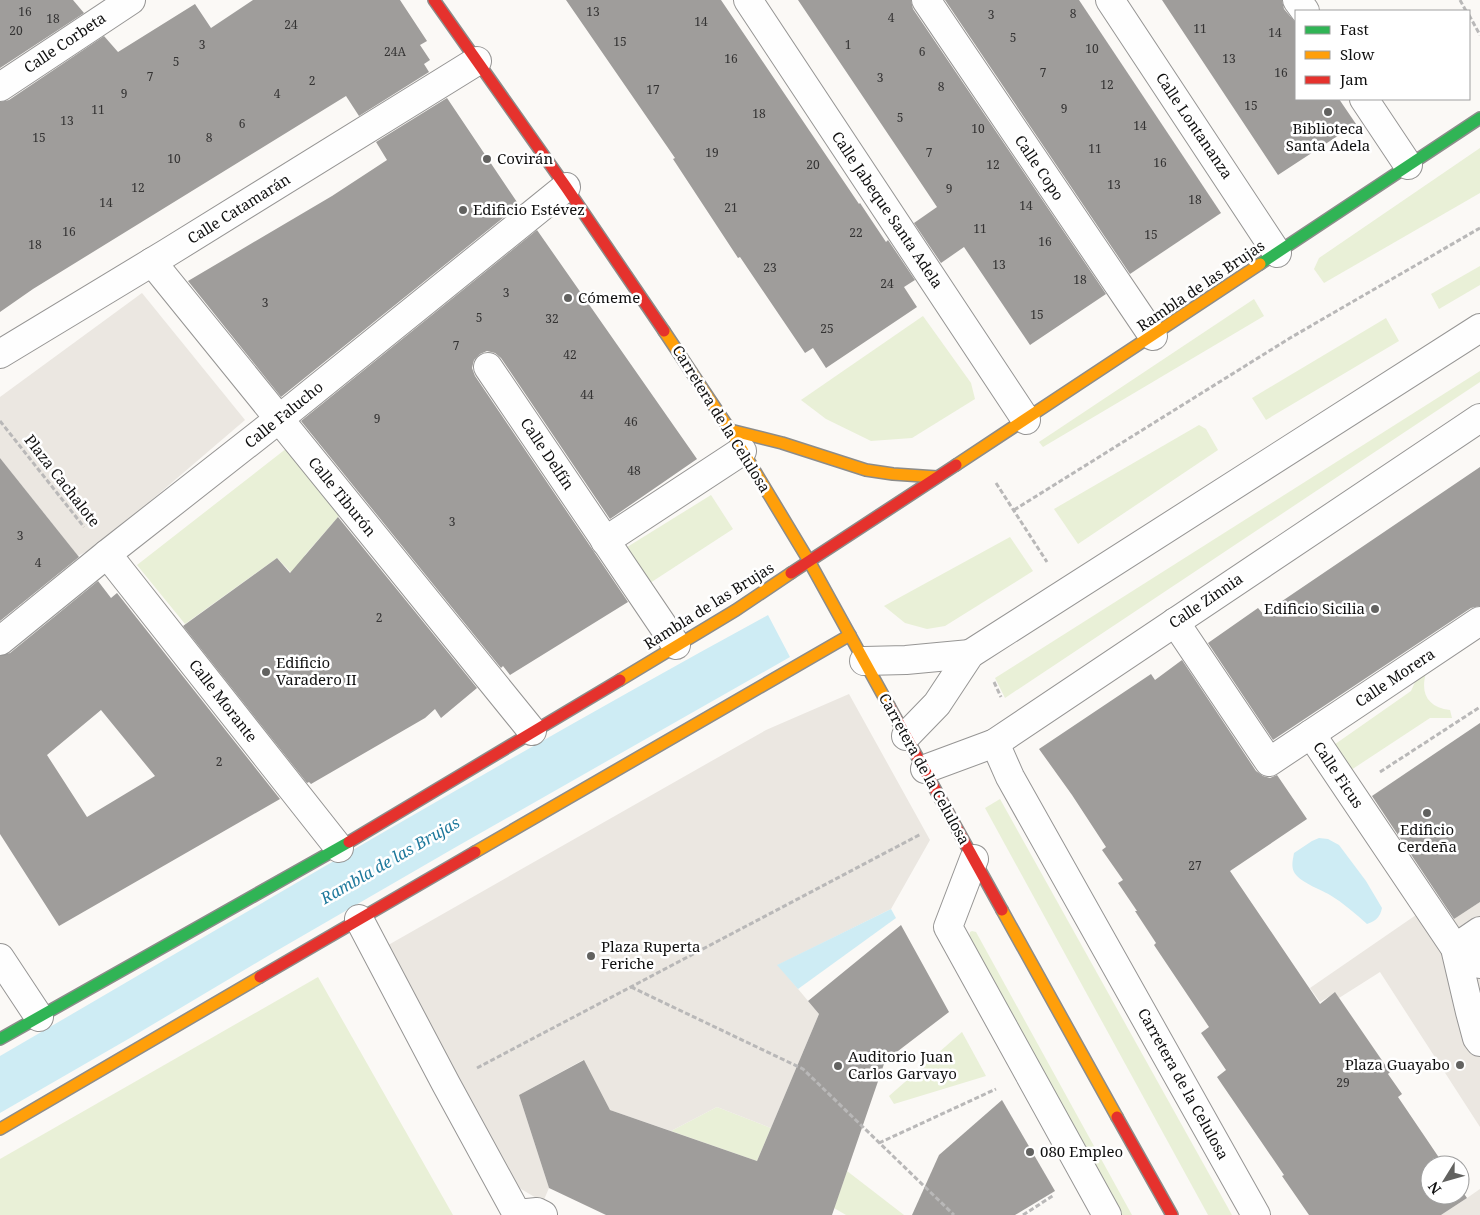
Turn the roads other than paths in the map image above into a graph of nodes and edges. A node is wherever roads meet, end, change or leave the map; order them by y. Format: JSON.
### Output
{"nodes":[{"id":1,"x":131,"y":0,"type":"edge"},
{"id":2,"x":434,"y":0,"type":"edge"},
{"id":3,"x":748,"y":0,"type":"edge"},
{"id":4,"x":926,"y":0,"type":"edge"},
{"id":5,"x":1110,"y":0,"type":"edge"},
{"id":6,"x":477,"y":61,"type":"junction"},
{"id":7,"x":0,"y":87,"type":"edge"},
{"id":8,"x":1365,"y":100,"type":"edge"},
{"id":9,"x":1480,"y":118,"type":"edge"},
{"id":10,"x":1408,"y":165,"type":"junction"},
{"id":11,"x":566,"y":186,"type":"junction"},
{"id":12,"x":1277,"y":253,"type":"junction"},
{"id":13,"x":152,"y":262,"type":"junction"},
{"id":14,"x":1480,"y":328,"type":"edge"},
{"id":15,"x":1153,"y":336,"type":"junction"},
{"id":16,"x":0,"y":354,"type":"edge"},
{"id":17,"x":488,"y":367,"type":"dead end"},
{"id":18,"x":1480,"y":418,"type":"edge"},
{"id":19,"x":279,"y":419,"type":"junction"},
{"id":20,"x":1026,"y":420,"type":"junction"},
{"id":21,"x":736,"y":440,"type":"junction"},
{"id":22,"x":937,"y":477,"type":"junction"},
{"id":23,"x":606,"y":541,"type":"junction"},
{"id":24,"x":107,"y":554,"type":"junction"},
{"id":25,"x":809,"y":561,"type":"junction"},
{"id":26,"x":1175,"y":622,"type":"junction"},
{"id":27,"x":1480,"y":622,"type":"edge"},
{"id":28,"x":850,"y":636,"type":"junction"},
{"id":29,"x":0,"y":641,"type":"edge"},
{"id":30,"x":676,"y":646,"type":"junction"},
{"id":31,"x":970,"y":654,"type":"junction"},
{"id":32,"x":864,"y":661,"type":"junction"},
{"id":33,"x":532,"y":732,"type":"junction"},
{"id":34,"x":1311,"y":734,"type":"junction"},
{"id":35,"x":906,"y":736,"type":"junction"},
{"id":36,"x":995,"y":743,"type":"junction"},
{"id":37,"x":925,"y":769,"type":"junction"},
{"id":38,"x":339,"y":848,"type":"junction"},
{"id":39,"x":974,"y":859,"type":"junction"},
{"id":40,"x":359,"y":919,"type":"junction"},
{"id":41,"x":1480,"y":931,"type":"edge"},
{"id":42,"x":1455,"y":948,"type":"junction"},
{"id":43,"x":0,"y":958,"type":"edge"},
{"id":44,"x":1480,"y":964,"type":"edge"},
{"id":45,"x":39,"y":1017,"type":"junction"},
{"id":46,"x":0,"y":1039,"type":"edge"},
{"id":47,"x":1480,"y":1042,"type":"edge"},
{"id":48,"x":0,"y":1130,"type":"edge"},
{"id":49,"x":516,"y":1214,"type":"edge"},
{"id":50,"x":544,"y":1215,"type":"edge"},
{"id":51,"x":1107,"y":1215,"type":"edge"},
{"id":52,"x":1172,"y":1215,"type":"edge"},
{"id":53,"x":1256,"y":1215,"type":"edge"}],
"edges":[{"from":1,"to":7,"type":"street","name":"Calle Corbeta"},
{"from":2,"to":6,"type":"main road","name":"Carretera de la Celulosa"},
{"from":3,"to":20,"type":"street","name":"Calle Jabeque Santa Adela"},
{"from":4,"to":15,"type":"street","name":"Calle Copo"},
{"from":5,"to":12,"type":"street","name":"Calle Lontananza"},
{"from":6,"to":11,"type":"main road","name":"Carretera de la Celulosa"},
{"from":6,"to":13,"type":"street","name":"Calle Catamarán"},
{"from":8,"to":10,"type":"street"},
{"from":9,"to":10,"type":"main road","name":"Rambla de las Brujas"},
{"from":10,"to":12,"type":"main road","name":"Rambla de las Brujas"},
{"from":11,"to":19,"type":"street","name":"Calle Falucho"},
{"from":11,"to":21,"type":"main road","name":"Carretera de la Celulosa"},
{"from":12,"to":15,"type":"main road","name":"Rambla de las Brujas"},
{"from":13,"to":16,"type":"street","name":"Calle Catamarán"},
{"from":13,"to":19,"type":"street","name":"Calle Tiburón"},
{"from":14,"to":31,"type":"street"},
{"from":15,"to":20,"type":"main road","name":"Rambla de las Brujas"},
{"from":17,"to":23,"type":"street","name":"Calle Delfín"},
{"from":18,"to":26,"type":"street","name":"Calle Zinnia"},
{"from":19,"to":24,"type":"street","name":"Calle Falucho"},
{"from":19,"to":33,"type":"street","name":"Calle Tiburón"},
{"from":20,"to":22,"type":"main road","name":"Rambla de las Brujas"},
{"from":21,"to":22,"type":"main road"},
{"from":21,"to":23,"type":"street"},
{"from":21,"to":25,"type":"main road","name":"Carretera de la Celulosa"},
{"from":22,"to":25,"type":"main road","name":"Rambla de las Brujas"},
{"from":23,"to":30,"type":"street","name":"Calle Delfín"},
{"from":24,"to":29,"type":"street","name":"Calle Falucho"},
{"from":24,"to":38,"type":"street","name":"Calle Morante"},
{"from":25,"to":28,"type":"main road","name":"Carretera de la Celulosa"},
{"from":25,"to":30,"type":"main road","name":"Rambla de las Brujas"},
{"from":26,"to":34,"type":"street","name":"Calle Ficus"},
{"from":26,"to":36,"type":"street","name":"Calle Zinnia"},
{"from":27,"to":34,"type":"street","name":"Calle Morera"},
{"from":28,"to":32,"type":"main road","name":"Carretera de la Celulosa"},
{"from":28,"to":40,"type":"main road"},
{"from":30,"to":33,"type":"main road","name":"Rambla de las Brujas"},
{"from":31,"to":32,"type":"street"},
{"from":31,"to":35,"type":"street"},
{"from":32,"to":35,"type":"main road","name":"Carretera de la Celulosa"},
{"from":33,"to":38,"type":"main road","name":"Rambla de las Brujas"},
{"from":34,"to":42,"type":"street","name":"Calle Ficus"},
{"from":35,"to":37,"type":"main road","name":"Carretera de la Celulosa"},
{"from":36,"to":37,"type":"street","name":"Calle Zinnia"},
{"from":36,"to":53,"type":"street","name":"Carretera de la Celulosa"},
{"from":37,"to":39,"type":"main road","name":"Carretera de la Celulosa"},
{"from":38,"to":45,"type":"main road","name":"Rambla de las Brujas"},
{"from":39,"to":51,"type":"street","name":"Carretera de la Celulosa"},
{"from":39,"to":52,"type":"main road","name":"Carretera de la Celulosa"},
{"from":40,"to":48,"type":"main road"},
{"from":40,"to":49,"type":"street"},
{"from":41,"to":42,"type":"street"},
{"from":42,"to":44,"type":"street","name":"Calle Ficus"},
{"from":42,"to":47,"type":"street","name":"Calle Ficus"},
{"from":43,"to":45,"type":"street"},
{"from":45,"to":46,"type":"main road","name":"Rambla de las Brujas"},
{"from":49,"to":50,"type":"street"}]}
